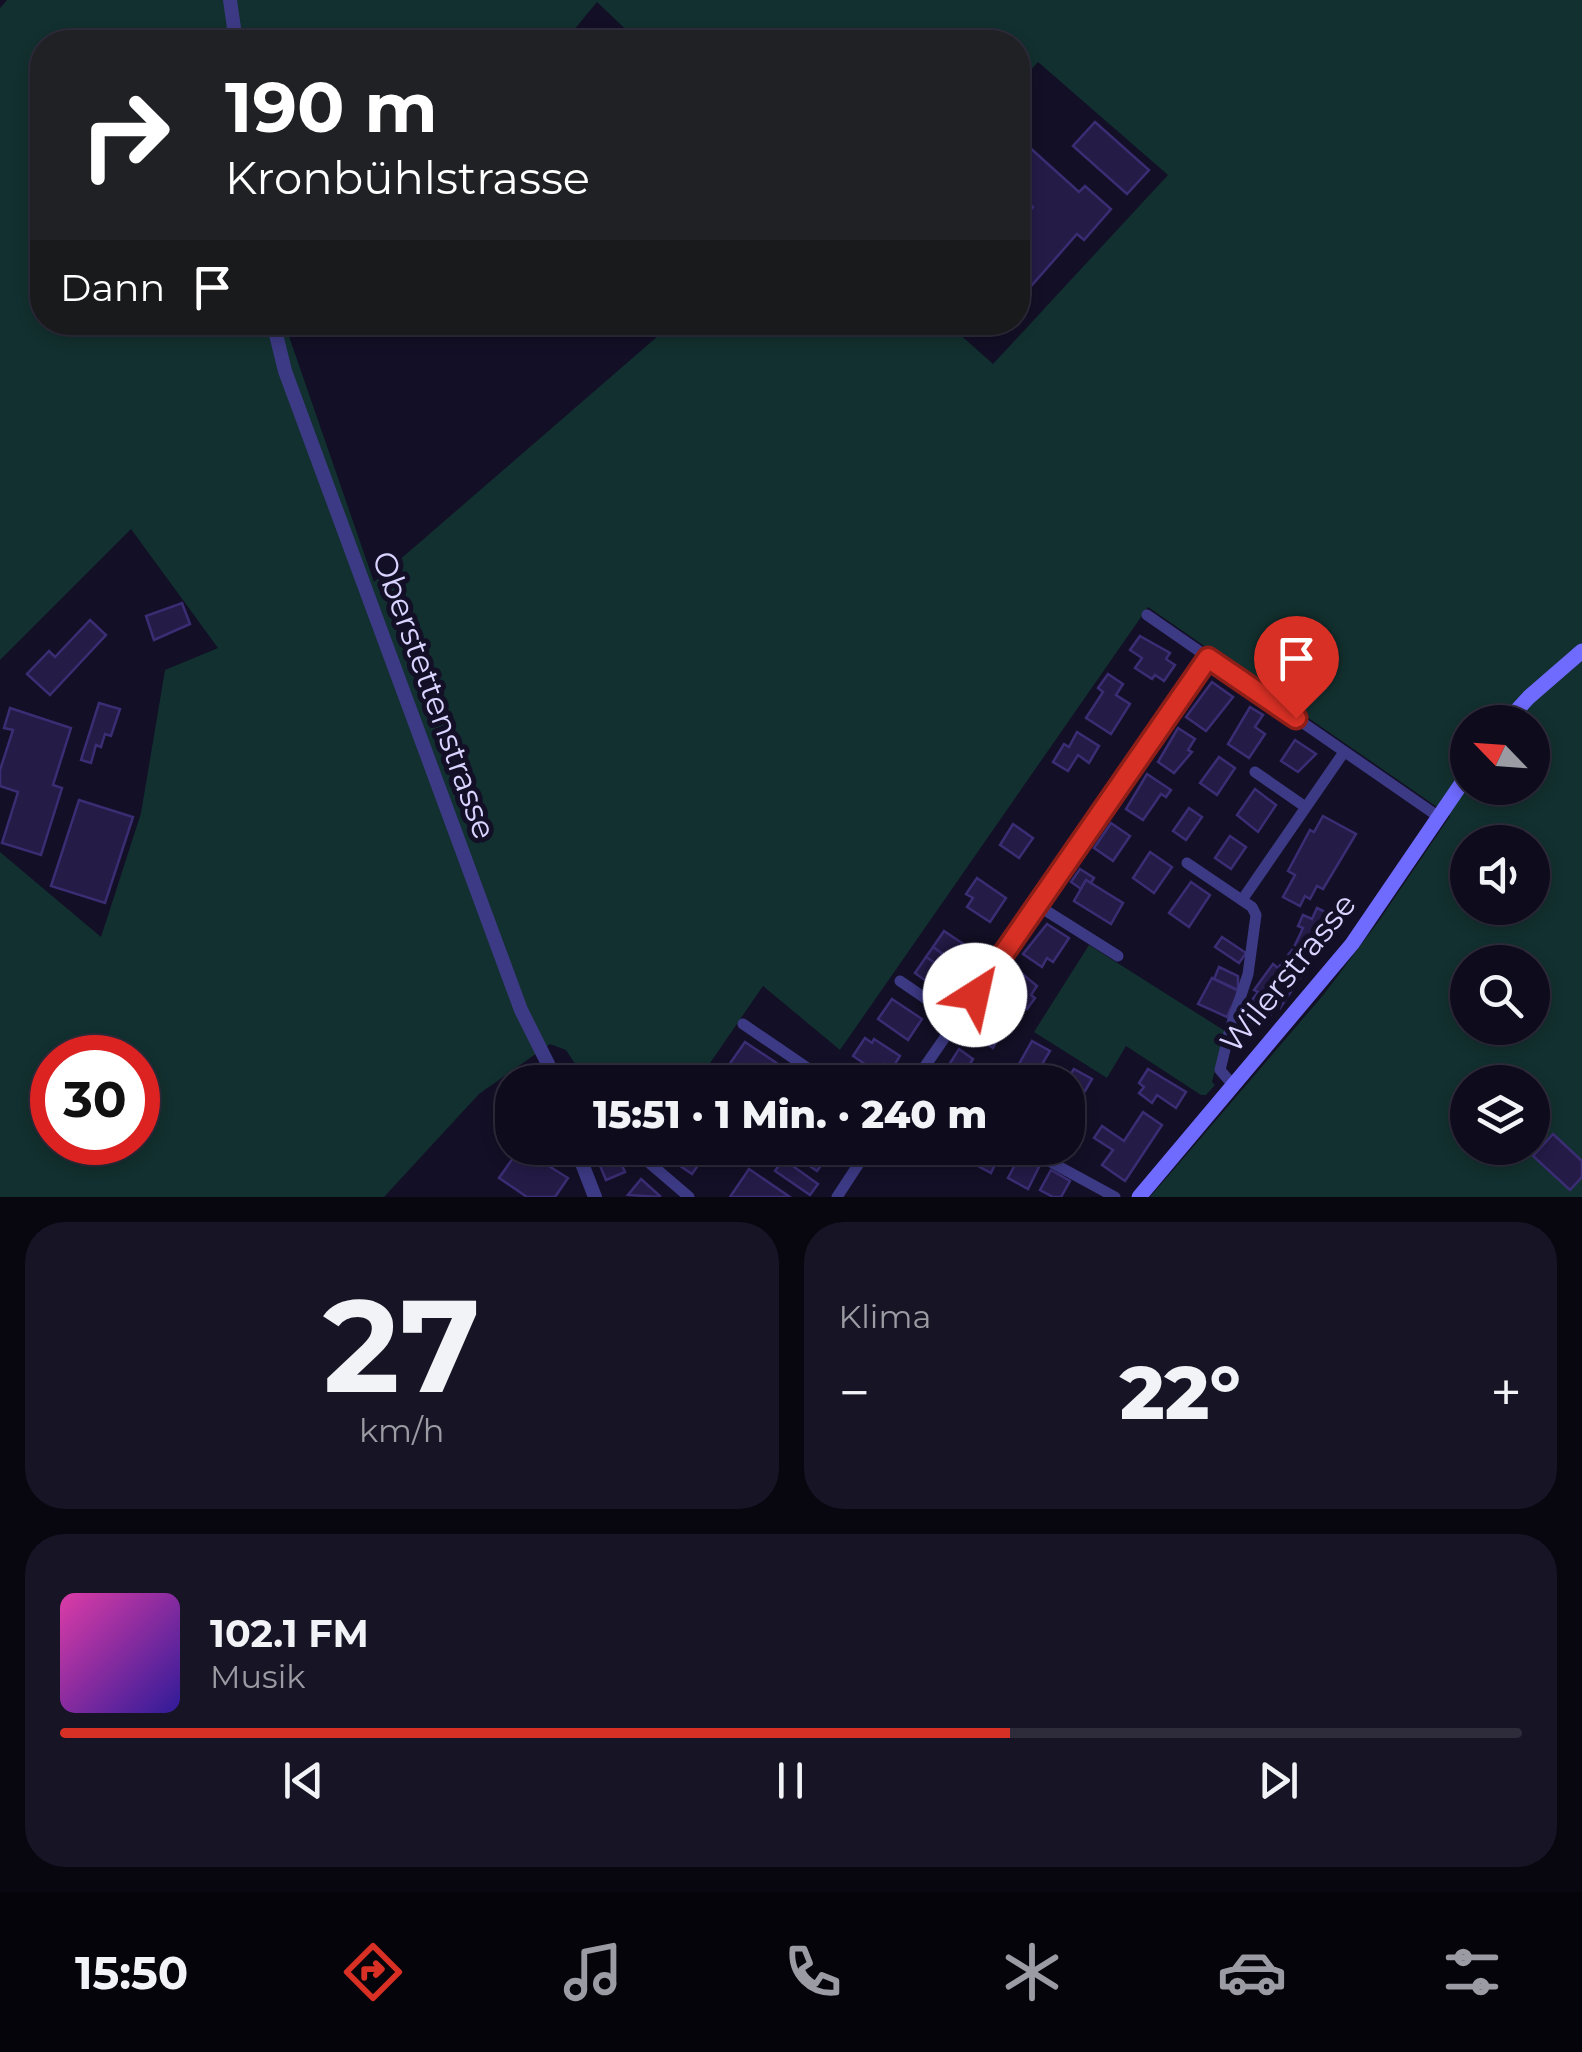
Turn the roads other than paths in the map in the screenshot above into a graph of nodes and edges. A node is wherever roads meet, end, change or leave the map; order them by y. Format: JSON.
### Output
{"nodes":[{"id":1,"x":230,"y":0,"type":"edge"},
{"id":2,"x":234,"y":30,"type":"edge"},
{"id":3,"x":276,"y":335,"type":"edge"},
{"id":4,"x":1147,"y":616,"type":"dead end"},
{"id":5,"x":1582,"y":651,"type":"edge"},
{"id":6,"x":1208,"y":658,"type":"junction"},
{"id":7,"x":1522,"y":705,"type":"edge"},
{"id":8,"x":1344,"y":752,"type":"junction"},
{"id":9,"x":1255,"y":772,"type":"dead end"},
{"id":10,"x":1450,"y":800,"type":"edge"},
{"id":11,"x":1304,"y":806,"type":"junction"},
{"id":12,"x":1438,"y":817,"type":"junction"},
{"id":13,"x":1187,"y":863,"type":"dead end"},
{"id":14,"x":1242,"y":900,"type":"junction"},
{"id":15,"x":1037,"y":905,"type":"junction"},
{"id":16,"x":1118,"y":956,"type":"dead end"},
{"id":17,"x":900,"y":981,"type":"dead end"},
{"id":18,"x":958,"y":1020,"type":"junction"},
{"id":19,"x":743,"y":1024,"type":"dead end"},
{"id":20,"x":548,"y":1065,"type":"edge"},
{"id":21,"x":803,"y":1065,"type":"edge"},
{"id":22,"x":928,"y":1065,"type":"edge"},
{"id":23,"x":1233,"y":1084,"type":"junction"},
{"id":24,"x":583,"y":1165,"type":"edge"},
{"id":25,"x":651,"y":1165,"type":"edge"},
{"id":26,"x":859,"y":1165,"type":"edge"},
{"id":27,"x":1057,"y":1165,"type":"edge"},
{"id":28,"x":595,"y":1197,"type":"edge"},
{"id":29,"x":688,"y":1197,"type":"edge"},
{"id":30,"x":837,"y":1197,"type":"edge"},
{"id":31,"x":1116,"y":1197,"type":"edge"},
{"id":32,"x":1139,"y":1197,"type":"edge"}],
"edges":[{"from":1,"to":2,"type":"street"},
{"from":3,"to":20,"type":"street","name":"Oberstettenstrasse"},
{"from":4,"to":6,"type":"street"},
{"from":5,"to":7,"type":"main road"},
{"from":6,"to":8,"type":"street"},
{"from":6,"to":15,"type":"street"},
{"from":8,"to":11,"type":"street"},
{"from":8,"to":12,"type":"street"},
{"from":9,"to":11,"type":"street"},
{"from":10,"to":12,"type":"main road","name":"Wilerstrasse"},
{"from":11,"to":14,"type":"street"},
{"from":12,"to":23,"type":"main road","name":"Wilerstrasse"},
{"from":13,"to":14,"type":"street"},
{"from":14,"to":23,"type":"street"},
{"from":15,"to":16,"type":"street"},
{"from":15,"to":18,"type":"street"},
{"from":17,"to":18,"type":"street"},
{"from":18,"to":22,"type":"street"},
{"from":19,"to":21,"type":"street"},
{"from":23,"to":32,"type":"main road","name":"Wilerstrasse"},
{"from":24,"to":28,"type":"street"},
{"from":25,"to":29,"type":"street"},
{"from":26,"to":30,"type":"street"},
{"from":27,"to":31,"type":"street"}]}
